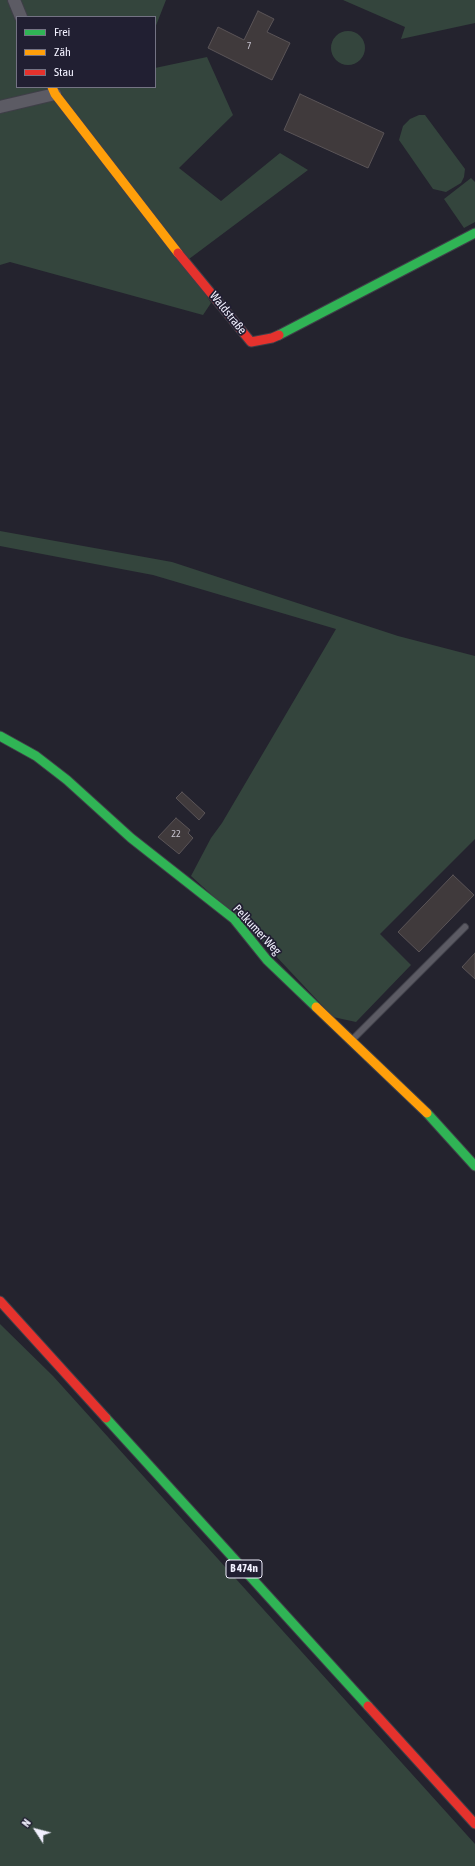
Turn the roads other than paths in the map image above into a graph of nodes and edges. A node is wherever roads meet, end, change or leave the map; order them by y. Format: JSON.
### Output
{"nodes":[{"id":1,"x":14,"y":0,"type":"edge"},
{"id":2,"x":21,"y":16,"type":"edge"},
{"id":3,"x":53,"y":91,"type":"edge"},
{"id":4,"x":0,"y":107,"type":"edge"},
{"id":5,"x":475,"y":233,"type":"edge"},
{"id":6,"x":0,"y":736,"type":"edge"},
{"id":7,"x":465,"y":927,"type":"dead end"},
{"id":8,"x":352,"y":1040,"type":"junction"},
{"id":9,"x":475,"y":1166,"type":"edge"},
{"id":10,"x":0,"y":1301,"type":"edge"},
{"id":11,"x":475,"y":1824,"type":"edge"}],
"edges":[{"from":1,"to":2,"type":"street"},
{"from":3,"to":4,"type":"street"},
{"from":3,"to":5,"type":"street","name":"Waldstraße"},
{"from":6,"to":8,"type":"street","name":"Pelkumer Weg"},
{"from":7,"to":8,"type":"lane"},
{"from":8,"to":9,"type":"street","name":"Pelkumer Weg"},
{"from":10,"to":11,"type":"street","number":"B 474n"}]}
